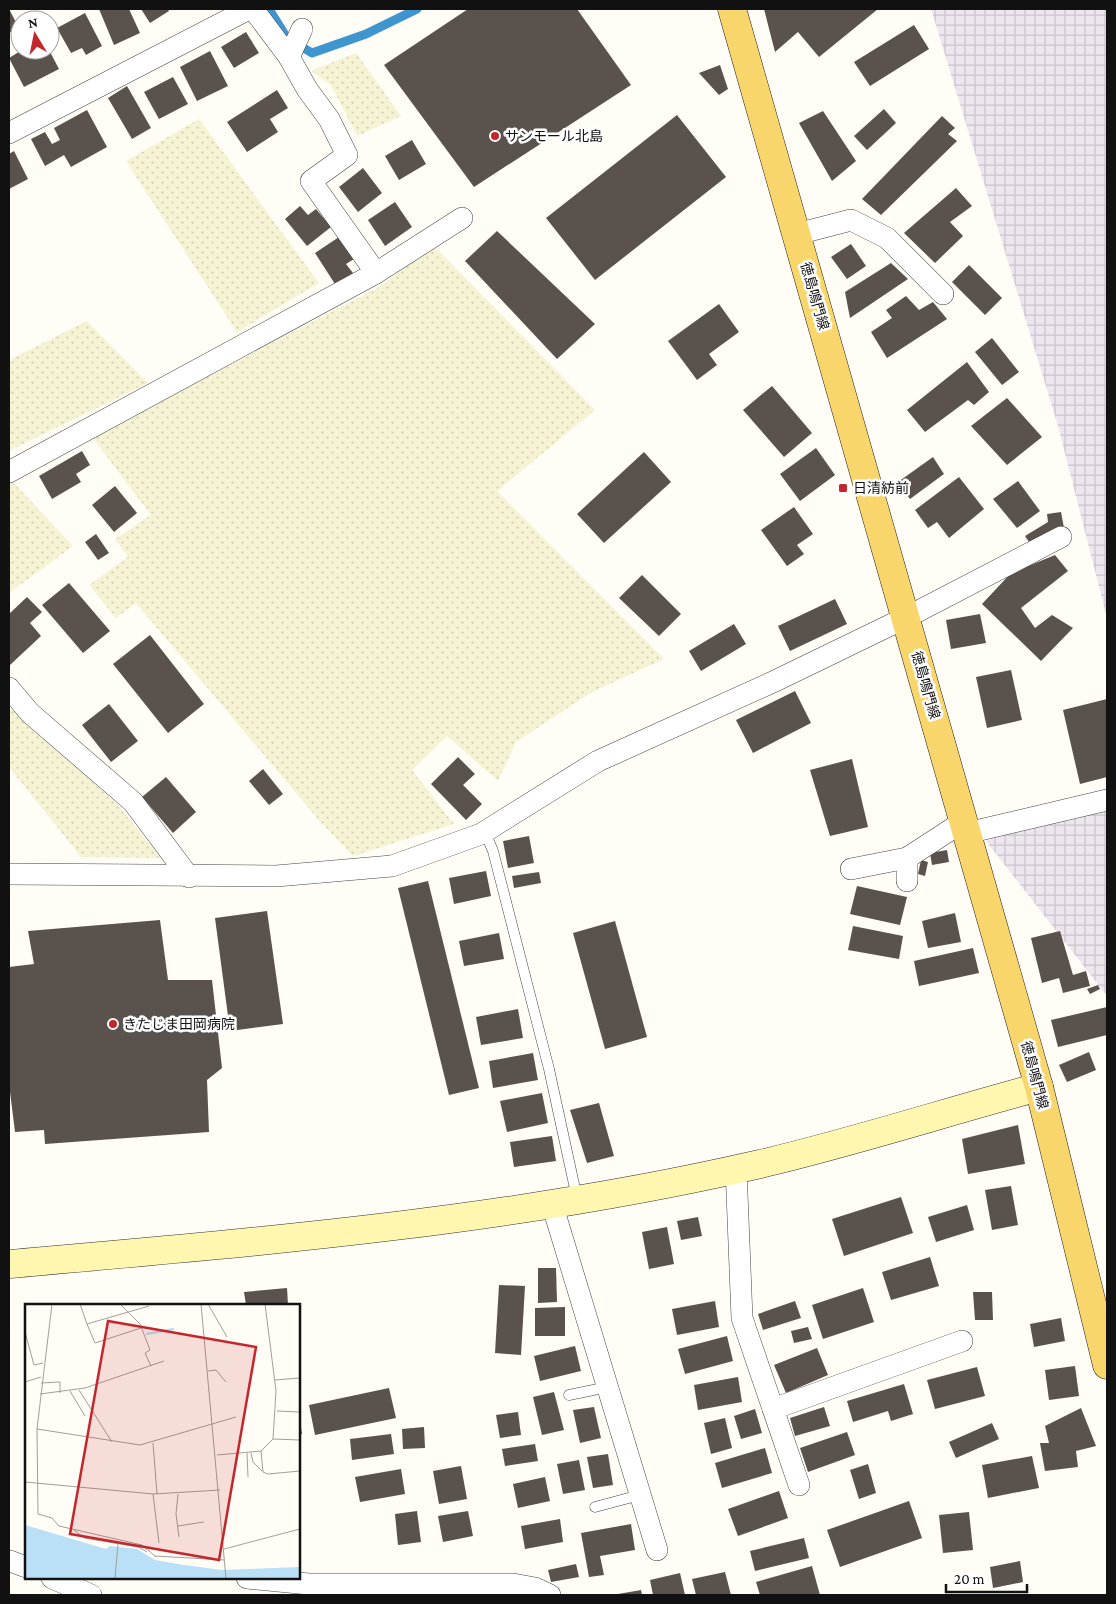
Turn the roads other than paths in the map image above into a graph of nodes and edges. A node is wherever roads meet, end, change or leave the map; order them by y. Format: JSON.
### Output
{"nodes":[{"id":1,"x":251,"y":9,"type":"edge"},
{"id":2,"x":732,"y":9,"type":"edge"},
{"id":3,"x":302,"y":29,"type":"dead end"},
{"id":4,"x":289,"y":57,"type":"junction"},
{"id":5,"x":9,"y":132,"type":"edge"},
{"id":6,"x":462,"y":218,"type":"dead end"},
{"id":7,"x":797,"y":234,"type":"junction"},
{"id":8,"x":376,"y":273,"type":"junction"},
{"id":9,"x":943,"y":294,"type":"dead end"},
{"id":10,"x":9,"y":472,"type":"edge"},
{"id":11,"x":1061,"y":537,"type":"dead end"},
{"id":12,"x":907,"y":617,"type":"junction"},
{"id":13,"x":9,"y":688,"type":"edge"},
{"id":14,"x":1107,"y":800,"type":"edge"},
{"id":15,"x":966,"y":827,"type":"junction"},
{"id":16,"x":485,"y":832,"type":"junction"},
{"id":17,"x":907,"y":858,"type":"junction"},
{"id":18,"x":851,"y":869,"type":"dead end"},
{"id":19,"x":9,"y":874,"type":"edge"},
{"id":20,"x":189,"y":876,"type":"junction"},
{"id":21,"x":907,"y":881,"type":"dead end"},
{"id":22,"x":1039,"y":1087,"type":"junction"},
{"id":23,"x":736,"y":1168,"type":"junction"},
{"id":24,"x":565,"y":1202,"type":"junction"},
{"id":25,"x":9,"y":1264,"type":"edge"},
{"id":26,"x":962,"y":1341,"type":"dead end"},
{"id":27,"x":1107,"y":1365,"type":"edge"},
{"id":28,"x":608,"y":1387,"type":"junction"},
{"id":29,"x":569,"y":1395,"type":"dead end"},
{"id":30,"x":773,"y":1409,"type":"junction"},
{"id":31,"x":799,"y":1485,"type":"dead end"},
{"id":32,"x":640,"y":1495,"type":"junction"},
{"id":33,"x":595,"y":1506,"type":"dead end"},
{"id":34,"x":657,"y":1550,"type":"dead end"},
{"id":35,"x":54,"y":1579,"type":"edge"},
{"id":36,"x":257,"y":1579,"type":"edge"},
{"id":37,"x":92,"y":1595,"type":"edge"},
{"id":38,"x":550,"y":1595,"type":"edge"}],
"edges":[{"from":1,"to":4,"type":"street"},
{"from":1,"to":5,"type":"street"},
{"from":2,"to":7,"type":"main road","name":"徳島鳴門線"},
{"from":3,"to":4,"type":"street"},
{"from":4,"to":8,"type":"street"},
{"from":6,"to":8,"type":"street"},
{"from":7,"to":9,"type":"street"},
{"from":7,"to":12,"type":"main road","name":"徳島鳴門線"},
{"from":8,"to":10,"type":"street"},
{"from":11,"to":12,"type":"street"},
{"from":12,"to":15,"type":"main road","name":"徳島鳴門線"},
{"from":12,"to":16,"type":"street"},
{"from":13,"to":20,"type":"street"},
{"from":14,"to":15,"type":"street"},
{"from":15,"to":17,"type":"street"},
{"from":15,"to":22,"type":"main road","name":"徳島鳴門線"},
{"from":16,"to":20,"type":"street"},
{"from":16,"to":24,"type":"lane"},
{"from":17,"to":18,"type":"street"},
{"from":17,"to":21,"type":"street"},
{"from":19,"to":20,"type":"street"},
{"from":22,"to":23,"type":"street"},
{"from":22,"to":27,"type":"main road","name":"徳島鳴門線"},
{"from":23,"to":24,"type":"street"},
{"from":23,"to":30,"type":"street"},
{"from":24,"to":25,"type":"street"},
{"from":24,"to":28,"type":"street"},
{"from":26,"to":30,"type":"street"},
{"from":28,"to":29,"type":"lane"},
{"from":28,"to":32,"type":"street"},
{"from":30,"to":31,"type":"street"},
{"from":32,"to":33,"type":"lane"},
{"from":32,"to":34,"type":"street"},
{"from":35,"to":37,"type":"street"},
{"from":36,"to":38,"type":"street"}]}
